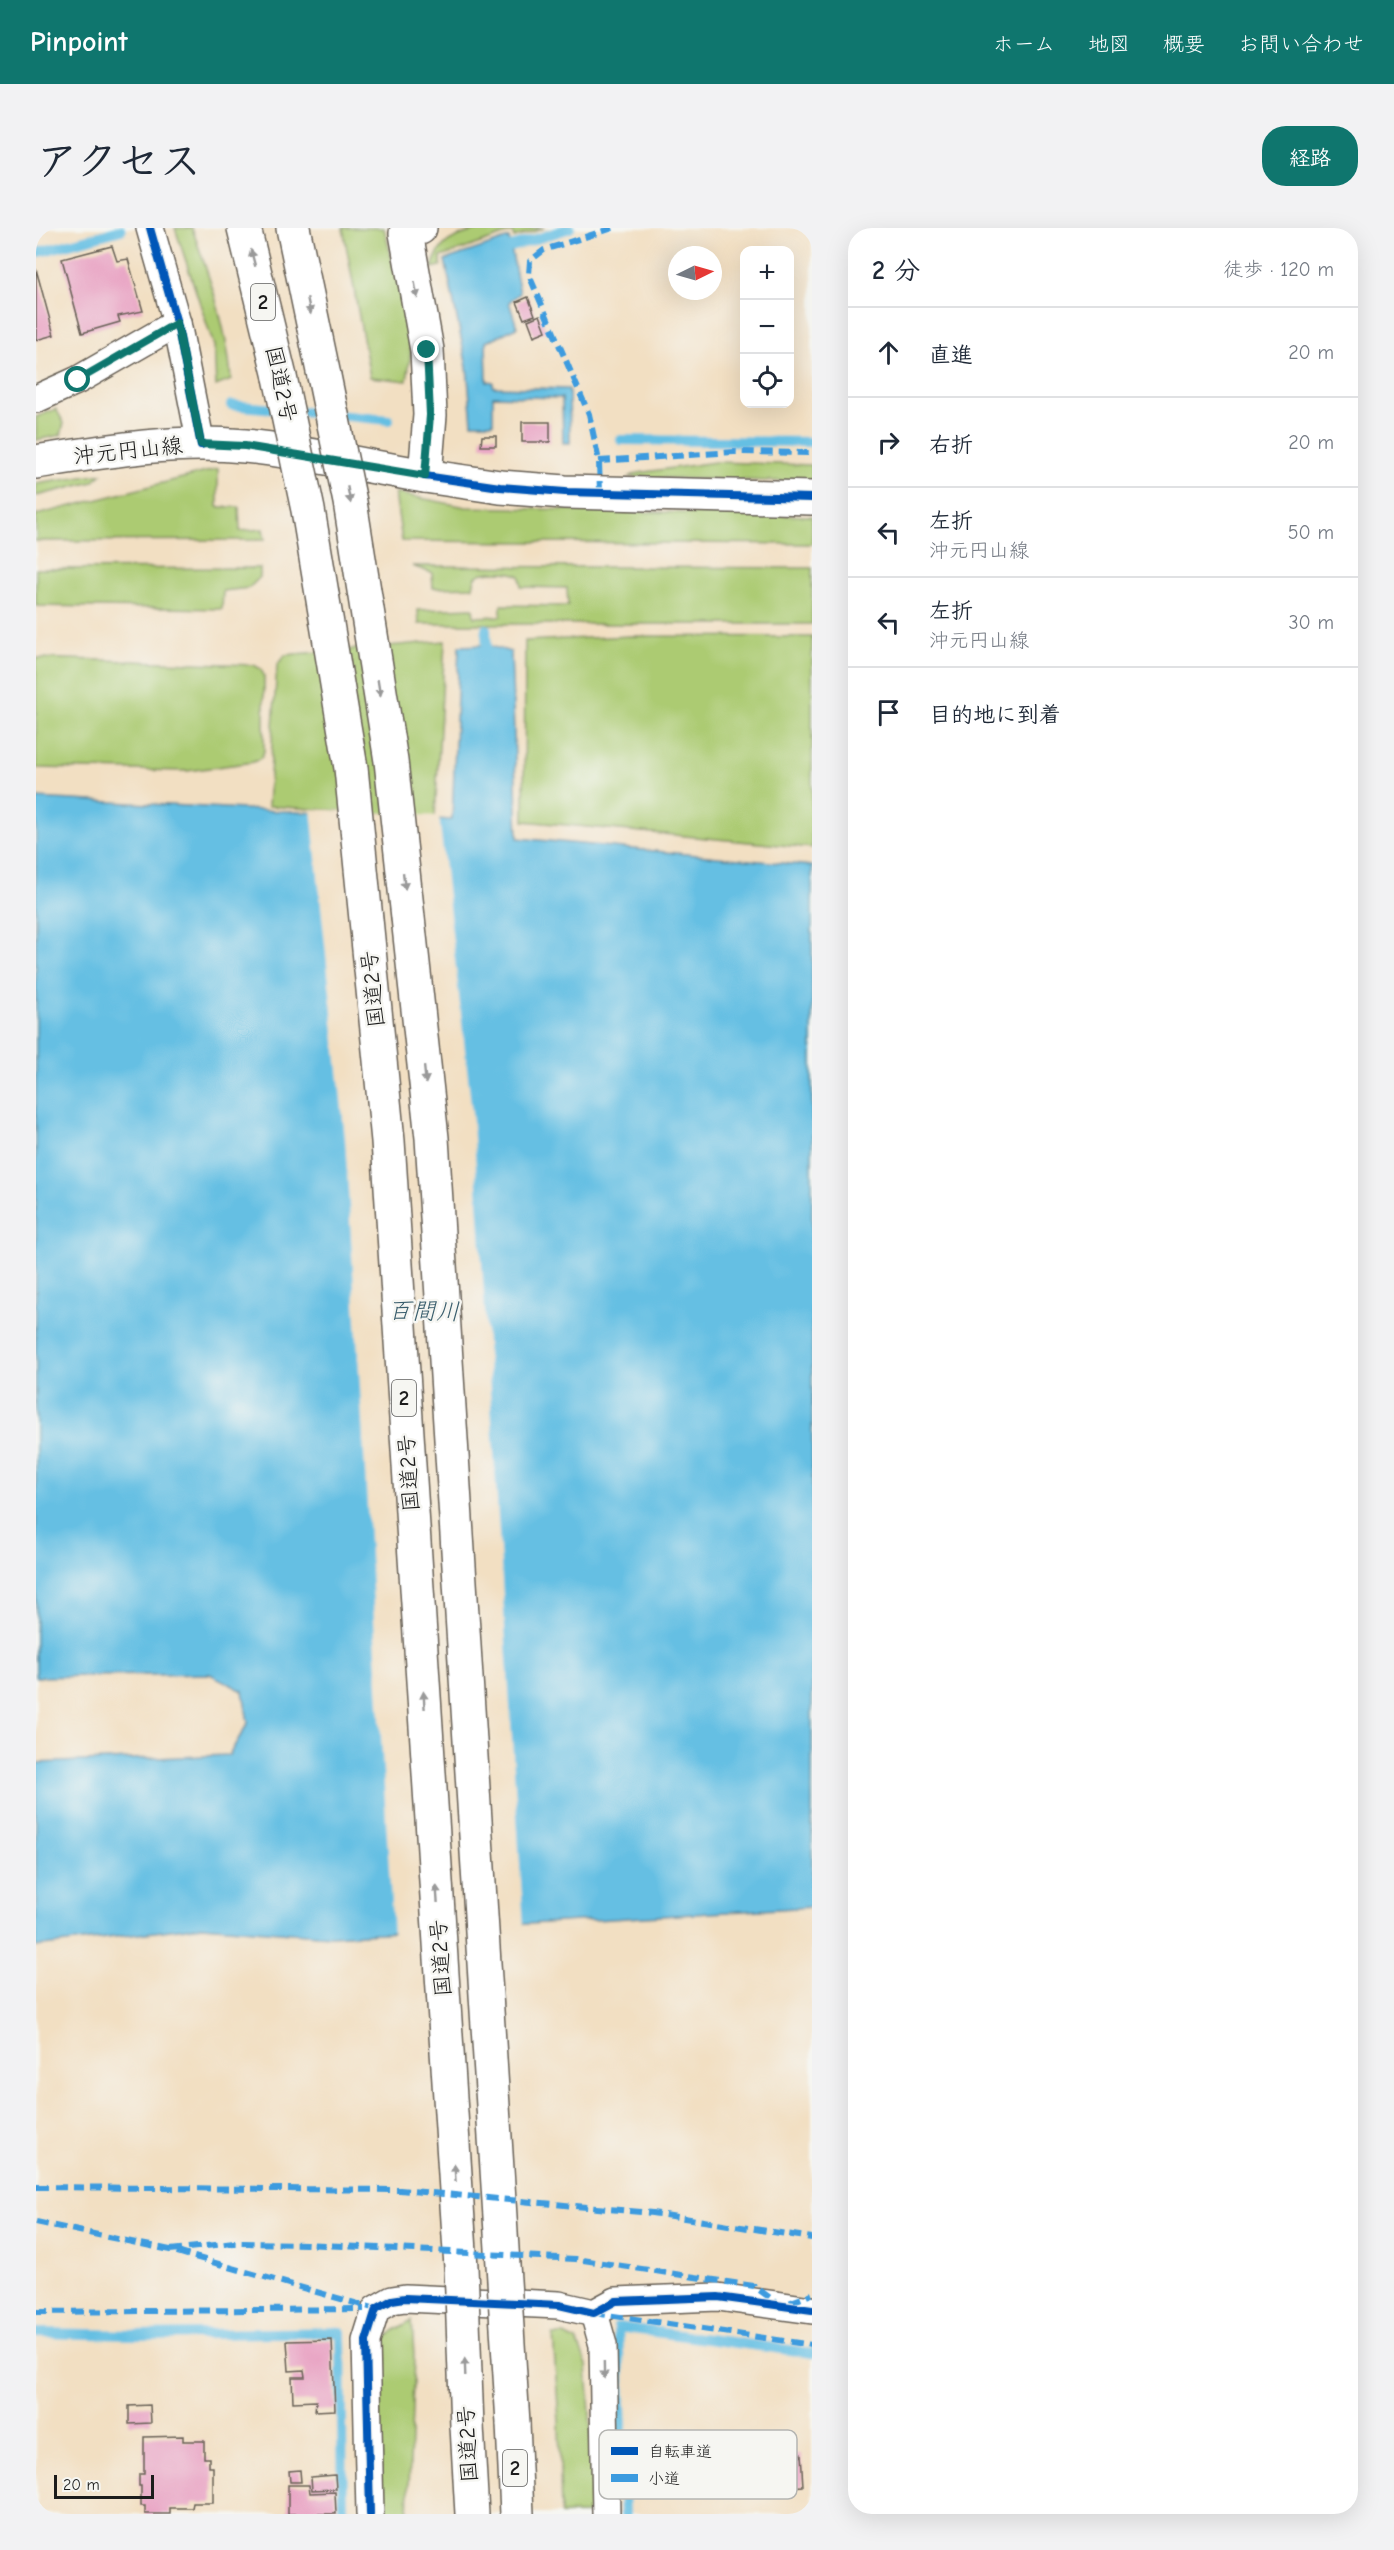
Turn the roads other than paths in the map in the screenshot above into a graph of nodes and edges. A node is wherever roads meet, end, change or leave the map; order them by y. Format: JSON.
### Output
{"nodes":[{"id":1,"x":150,"y":228,"type":"edge"},
{"id":2,"x":244,"y":228,"type":"edge"},
{"id":3,"x":293,"y":228,"type":"edge"},
{"id":4,"x":410,"y":230,"type":"edge"},
{"id":5,"x":177,"y":323,"type":"junction"},
{"id":6,"x":36,"y":399,"type":"edge"},
{"id":7,"x":201,"y":444,"type":"junction"},
{"id":8,"x":36,"y":462,"type":"edge"},
{"id":9,"x":425,"y":476,"type":"junction"},
{"id":10,"x":812,"y":498,"type":"edge"},
{"id":11,"x":812,"y":2310,"type":"edge"},
{"id":12,"x":594,"y":2313,"type":"junction"},
{"id":13,"x":605,"y":2430,"type":"edge"},
{"id":14,"x":606,"y":2499,"type":"edge"},
{"id":15,"x":370,"y":2514,"type":"edge"},
{"id":16,"x":472,"y":2514,"type":"edge"},
{"id":17,"x":517,"y":2514,"type":"edge"},
{"id":18,"x":606,"y":2514,"type":"edge"}],
"edges":[{"from":1,"to":5,"type":"street"},
{"from":16,"to":2,"type":"main road","name":"国道2号","number":"2","one_way":true,"bridge":true},
{"from":3,"to":17,"type":"main road","name":"国道2号","number":"2","one_way":true,"bridge":true},
{"from":4,"to":9,"type":"main road","one_way":true},
{"from":5,"to":6,"type":"street"},
{"from":5,"to":7,"type":"street"},
{"from":7,"to":8,"type":"main road","name":"沖元円山線"},
{"from":7,"to":9,"type":"main road","name":"沖元円山線"},
{"from":9,"to":10,"type":"main road","name":"沖元円山線"},
{"from":11,"to":12,"type":"street"},
{"from":12,"to":13,"type":"street","one_way":true},
{"from":12,"to":15,"type":"street"},
{"from":14,"to":18,"type":"street","one_way":true}]}
